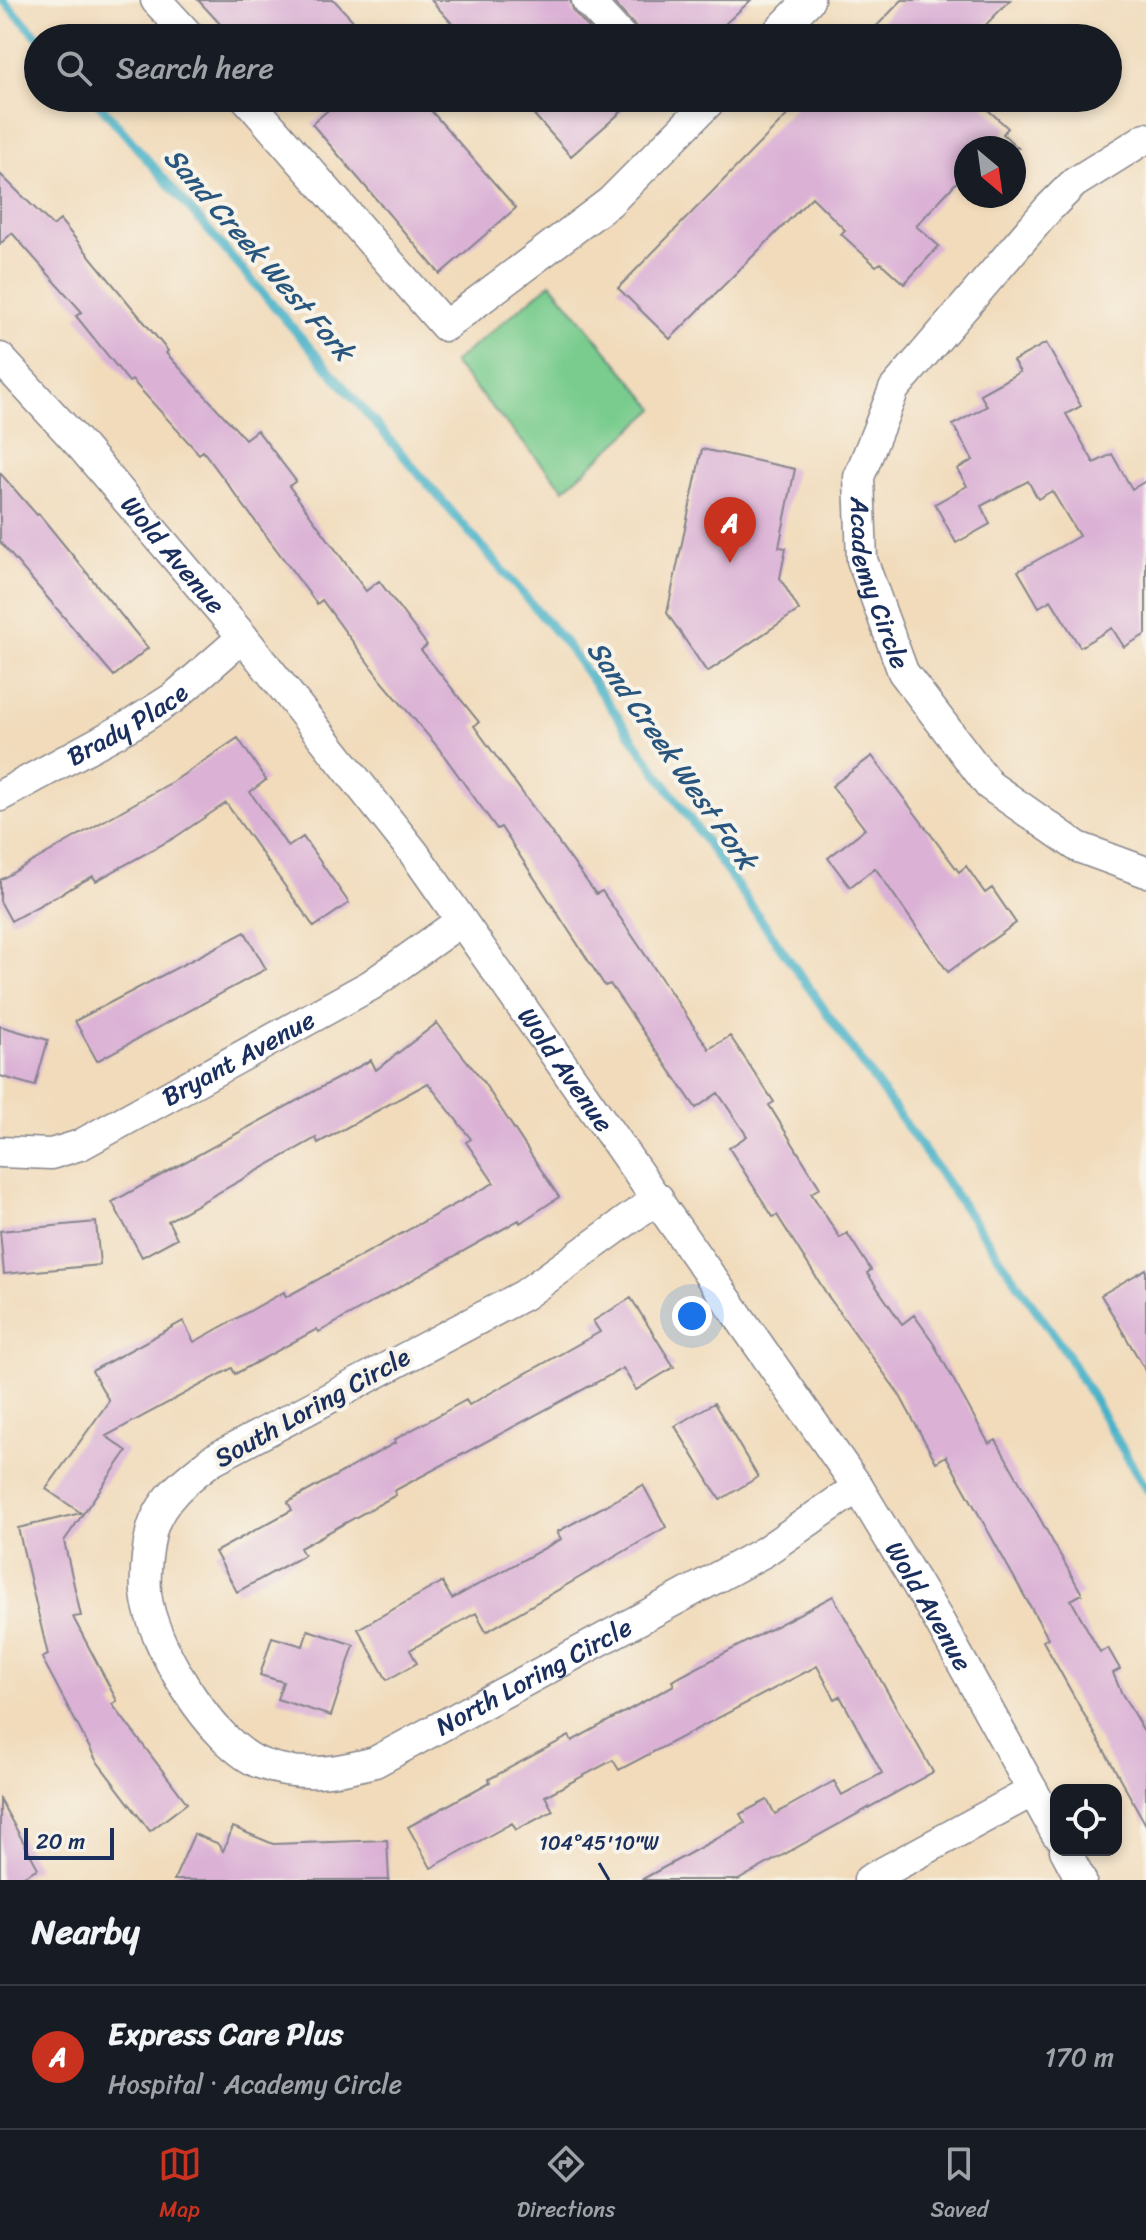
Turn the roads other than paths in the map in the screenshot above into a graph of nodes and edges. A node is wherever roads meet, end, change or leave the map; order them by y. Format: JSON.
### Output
{"nodes":[{"id":1,"x":156,"y":0,"type":"edge"},
{"id":2,"x":587,"y":0,"type":"edge"},
{"id":3,"x":809,"y":0,"type":"edge"},
{"id":4,"x":178,"y":24,"type":"edge"},
{"id":5,"x":609,"y":24,"type":"edge"},
{"id":6,"x":786,"y":24,"type":"edge"},
{"id":7,"x":258,"y":112,"type":"edge"},
{"id":8,"x":688,"y":112,"type":"edge"},
{"id":9,"x":1146,"y":138,"type":"edge"},
{"id":10,"x":0,"y":358,"type":"edge"},
{"id":11,"x":243,"y":637,"type":"junction"},
{"id":12,"x":0,"y":796,"type":"edge"},
{"id":13,"x":1146,"y":872,"type":"edge"},
{"id":14,"x":461,"y":921,"type":"junction"},
{"id":15,"x":0,"y":1152,"type":"edge"},
{"id":16,"x":658,"y":1198,"type":"junction"},
{"id":17,"x":858,"y":1487,"type":"junction"},
{"id":18,"x":201,"y":1715,"type":"joint"},
{"id":19,"x":1033,"y":1791,"type":"junction"},
{"id":20,"x":1050,"y":1822,"type":"edge"},
{"id":21,"x":1068,"y":1856,"type":"edge"},
{"id":22,"x":869,"y":1880,"type":"edge"},
{"id":23,"x":1081,"y":1880,"type":"edge"}],
"edges":[{"from":1,"to":4,"type":"street"},
{"from":2,"to":5,"type":"street"},
{"from":3,"to":6,"type":"street"},
{"from":7,"to":8,"type":"street"},
{"from":9,"to":13,"type":"street","name":"Academy Circle"},
{"from":10,"to":11,"type":"street","name":"Wold Avenue"},
{"from":11,"to":12,"type":"street","name":"Brady Place"},
{"from":11,"to":14,"type":"street","name":"Wold Avenue"},
{"from":14,"to":15,"type":"street","name":"Bryant Avenue"},
{"from":14,"to":16,"type":"street","name":"Wold Avenue"},
{"from":16,"to":17,"type":"street","name":"Wold Avenue"},
{"from":16,"to":18,"type":"street","name":"South Loring Circle"},
{"from":17,"to":18,"type":"street","name":"North Loring Circle"},
{"from":17,"to":19,"type":"street","name":"Wold Avenue"},
{"from":19,"to":20,"type":"street","name":"Wold Avenue"},
{"from":19,"to":22,"type":"street"},
{"from":21,"to":23,"type":"street"}]}
